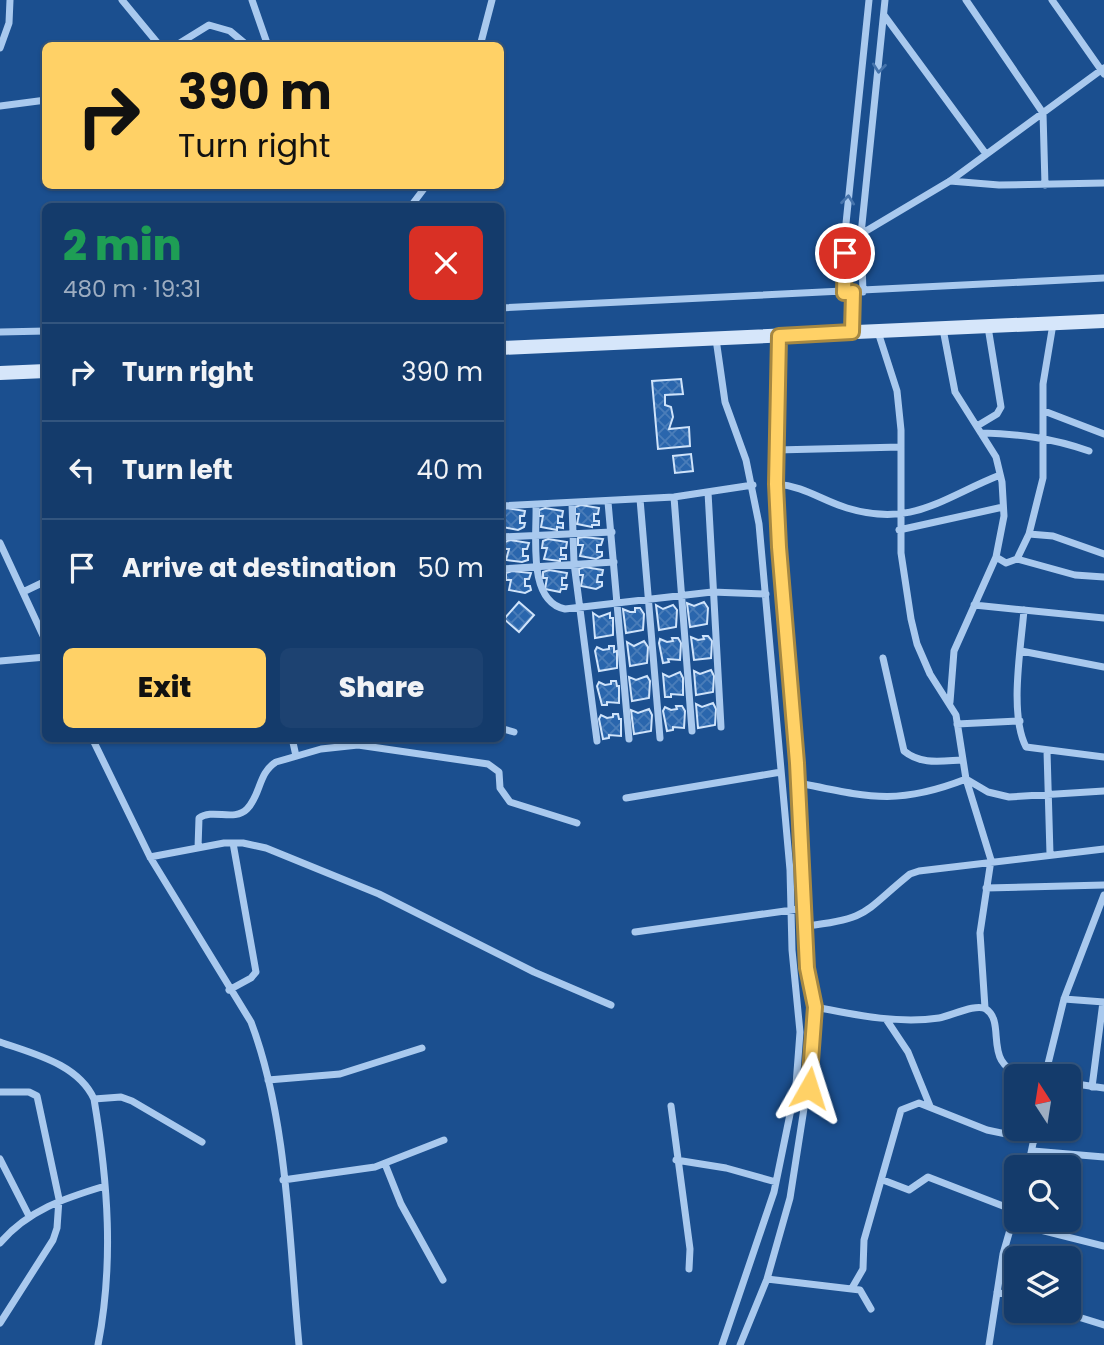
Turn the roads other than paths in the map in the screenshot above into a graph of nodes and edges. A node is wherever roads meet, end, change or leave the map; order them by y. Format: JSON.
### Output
{"nodes":[{"id":1,"x":10,"y":0,"type":"edge"},
{"id":2,"x":122,"y":0,"type":"edge"},
{"id":3,"x":252,"y":0,"type":"edge"},
{"id":4,"x":492,"y":0,"type":"edge"},
{"id":5,"x":869,"y":0,"type":"edge"},
{"id":6,"x":885,"y":0,"type":"edge"},
{"id":7,"x":966,"y":0,"type":"edge"},
{"id":8,"x":1052,"y":0,"type":"edge"},
{"id":9,"x":884,"y":15,"type":"junction"},
{"id":10,"x":157,"y":42,"type":"edge"},
{"id":11,"x":181,"y":42,"type":"edge"},
{"id":12,"x":243,"y":42,"type":"edge"},
{"id":13,"x":267,"y":42,"type":"edge"},
{"id":14,"x":481,"y":42,"type":"edge"},
{"id":15,"x":0,"y":48,"type":"edge"},
{"id":16,"x":1103,"y":71,"type":"edge"},
{"id":17,"x":42,"y":101,"type":"edge"},
{"id":18,"x":0,"y":106,"type":"edge"},
{"id":19,"x":1044,"y":113,"type":"junction"},
{"id":20,"x":986,"y":154,"type":"junction"},
{"id":21,"x":950,"y":181,"type":"junction"},
{"id":22,"x":1104,"y":183,"type":"edge"},
{"id":23,"x":1045,"y":185,"type":"junction"},
{"id":24,"x":861,"y":234,"type":"junction"},
{"id":25,"x":1104,"y":278,"type":"edge"},
{"id":26,"x":853,"y":292,"type":"junction"},
{"id":27,"x":863,"y":292,"type":"junction"},
{"id":28,"x":844,"y":293,"type":"junction"},
{"id":29,"x":504,"y":308,"type":"edge"},
{"id":30,"x":1104,"y":321,"type":"edge"},
{"id":31,"x":1053,"y":324,"type":"junction"},
{"id":32,"x":988,"y":327,"type":"junction"},
{"id":33,"x":943,"y":329,"type":"junction"},
{"id":34,"x":42,"y":331,"type":"edge"},
{"id":35,"x":0,"y":332,"type":"edge"},
{"id":36,"x":852,"y":332,"type":"junction"},
{"id":37,"x":878,"y":332,"type":"junction"},
{"id":38,"x":779,"y":336,"type":"junction"},
{"id":39,"x":716,"y":339,"type":"junction"},
{"id":40,"x":504,"y":348,"type":"edge"},
{"id":41,"x":42,"y":371,"type":"edge"},
{"id":42,"x":0,"y":373,"type":"edge"},
{"id":43,"x":1044,"y":411,"type":"junction"},
{"id":44,"x":979,"y":429,"type":"junction"},
{"id":45,"x":1104,"y":434,"type":"edge"},
{"id":46,"x":1045,"y":437,"type":"junction"},
{"id":47,"x":901,"y":447,"type":"junction"},
{"id":48,"x":776,"y":450,"type":"junction"},
{"id":49,"x":1089,"y":451,"type":"dead end"},
{"id":50,"x":1000,"y":475,"type":"junction"},
{"id":51,"x":776,"y":484,"type":"junction"},
{"id":52,"x":753,"y":485,"type":"junction"},
{"id":53,"x":708,"y":492,"type":"junction"},
{"id":54,"x":674,"y":497,"type":"junction"},
{"id":55,"x":640,"y":499,"type":"junction"},
{"id":56,"x":608,"y":502,"type":"junction"},
{"id":57,"x":572,"y":504,"type":"junction"},
{"id":58,"x":504,"y":506,"type":"edge"},
{"id":59,"x":536,"y":506,"type":"junction"},
{"id":60,"x":1003,"y":507,"type":"junction"},
{"id":61,"x":899,"y":516,"type":"junction"},
{"id":62,"x":899,"y":530,"type":"junction"},
{"id":63,"x":612,"y":532,"type":"junction"},
{"id":64,"x":573,"y":534,"type":"junction"},
{"id":65,"x":1029,"y":534,"type":"junction"},
{"id":66,"x":537,"y":536,"type":"junction"},
{"id":67,"x":504,"y":537,"type":"edge"},
{"id":68,"x":0,"y":545,"type":"edge"},
{"id":69,"x":1104,"y":554,"type":"edge"},
{"id":70,"x":996,"y":557,"type":"junction"},
{"id":71,"x":1017,"y":559,"type":"junction"},
{"id":72,"x":614,"y":562,"type":"junction"},
{"id":73,"x":574,"y":563,"type":"junction"},
{"id":74,"x":538,"y":566,"type":"junction"},
{"id":75,"x":504,"y":569,"type":"edge"},
{"id":76,"x":1104,"y":577,"type":"edge"},
{"id":77,"x":42,"y":583,"type":"edge"},
{"id":78,"x":23,"y":592,"type":"junction"},
{"id":79,"x":712,"y":592,"type":"junction"},
{"id":80,"x":681,"y":594,"type":"junction"},
{"id":81,"x":766,"y":594,"type":"junction"},
{"id":82,"x":648,"y":600,"type":"junction"},
{"id":83,"x":617,"y":604,"type":"junction"},
{"id":84,"x":974,"y":605,"type":"junction"},
{"id":85,"x":580,"y":607,"type":"junction"},
{"id":86,"x":1024,"y":610,"type":"junction"},
{"id":87,"x":1104,"y":618,"type":"edge"},
{"id":88,"x":42,"y":633,"type":"edge"},
{"id":89,"x":1021,"y":651,"type":"junction"},
{"id":90,"x":42,"y":657,"type":"edge"},
{"id":91,"x":883,"y":658,"type":"dead end"},
{"id":92,"x":0,"y":661,"type":"edge"},
{"id":93,"x":1104,"y":667,"type":"edge"},
{"id":94,"x":950,"y":702,"type":"junction"},
{"id":95,"x":1020,"y":721,"type":"junction"},
{"id":96,"x":957,"y":724,"type":"junction"},
{"id":97,"x":721,"y":727,"type":"dead end"},
{"id":98,"x":504,"y":729,"type":"edge"},
{"id":99,"x":692,"y":731,"type":"dead end"},
{"id":100,"x":514,"y":732,"type":"dead end"},
{"id":101,"x":660,"y":738,"type":"dead end"},
{"id":102,"x":629,"y":739,"type":"dead end"},
{"id":103,"x":597,"y":741,"type":"dead end"},
{"id":104,"x":94,"y":742,"type":"edge"},
{"id":105,"x":293,"y":742,"type":"edge"},
{"id":106,"x":334,"y":743,"type":"edge"},
{"id":107,"x":1047,"y":751,"type":"junction"},
{"id":108,"x":296,"y":756,"type":"junction"},
{"id":109,"x":1104,"y":757,"type":"edge"},
{"id":110,"x":962,"y":760,"type":"junction"},
{"id":111,"x":780,"y":772,"type":"junction"},
{"id":112,"x":966,"y":779,"type":"junction"},
{"id":113,"x":799,"y":782,"type":"junction"},
{"id":114,"x":1104,"y":790,"type":"edge"},
{"id":115,"x":1049,"y":794,"type":"junction"},
{"id":116,"x":626,"y":798,"type":"dead end"},
{"id":117,"x":577,"y":823,"type":"dead end"},
{"id":118,"x":233,"y":843,"type":"junction"},
{"id":119,"x":198,"y":848,"type":"junction"},
{"id":120,"x":1104,"y":849,"type":"edge"},
{"id":121,"x":1050,"y":854,"type":"junction"},
{"id":122,"x":150,"y":857,"type":"junction"},
{"id":123,"x":991,"y":860,"type":"junction"},
{"id":124,"x":1104,"y":885,"type":"edge"},
{"id":125,"x":986,"y":888,"type":"junction"},
{"id":126,"x":1104,"y":895,"type":"edge"},
{"id":127,"x":798,"y":909,"type":"junction"},
{"id":128,"x":806,"y":926,"type":"junction"},
{"id":129,"x":635,"y":932,"type":"dead end"},
{"id":130,"x":229,"y":990,"type":"junction"},
{"id":131,"x":1064,"y":999,"type":"junction"},
{"id":132,"x":1104,"y":1002,"type":"edge"},
{"id":133,"x":611,"y":1005,"type":"dead end"},
{"id":134,"x":815,"y":1007,"type":"junction"},
{"id":135,"x":985,"y":1008,"type":"junction"},
{"id":136,"x":886,"y":1019,"type":"junction"},
{"id":137,"x":0,"y":1042,"type":"edge"},
{"id":138,"x":422,"y":1048,"type":"dead end"},
{"id":139,"x":1048,"y":1064,"type":"edge"},
{"id":140,"x":1004,"y":1066,"type":"edge"},
{"id":141,"x":268,"y":1080,"type":"junction"},
{"id":142,"x":1082,"y":1085,"type":"edge"},
{"id":143,"x":1091,"y":1087,"type":"junction"},
{"id":144,"x":1104,"y":1088,"type":"edge"},
{"id":145,"x":0,"y":1092,"type":"edge"},
{"id":146,"x":94,"y":1100,"type":"junction"},
{"id":147,"x":671,"y":1106,"type":"dead end"},
{"id":148,"x":930,"y":1106,"type":"junction"},
{"id":149,"x":1004,"y":1134,"type":"edge"},
{"id":150,"x":444,"y":1140,"type":"dead end"},
{"id":151,"x":1035,"y":1141,"type":"edge"},
{"id":152,"x":202,"y":1142,"type":"dead end"},
{"id":153,"x":1033,"y":1151,"type":"junction"},
{"id":154,"x":1032,"y":1155,"type":"edge"},
{"id":155,"x":1104,"y":1157,"type":"edge"},
{"id":156,"x":0,"y":1159,"type":"edge"},
{"id":157,"x":676,"y":1160,"type":"junction"},
{"id":158,"x":384,"y":1164,"type":"junction"},
{"id":159,"x":283,"y":1180,"type":"junction"},
{"id":160,"x":883,"y":1180,"type":"junction"},
{"id":161,"x":776,"y":1182,"type":"junction"},
{"id":162,"x":105,"y":1186,"type":"junction"},
{"id":163,"x":59,"y":1199,"type":"junction"},
{"id":164,"x":1004,"y":1205,"type":"edge"},
{"id":165,"x":29,"y":1216,"type":"junction"},
{"id":166,"x":1010,"y":1232,"type":"edge"},
{"id":167,"x":1048,"y":1232,"type":"edge"},
{"id":168,"x":0,"y":1243,"type":"edge"},
{"id":169,"x":1104,"y":1246,"type":"edge"},
{"id":170,"x":689,"y":1269,"type":"dead end"},
{"id":171,"x":767,"y":1279,"type":"junction"},
{"id":172,"x":443,"y":1280,"type":"dead end"},
{"id":173,"x":852,"y":1288,"type":"junction"},
{"id":174,"x":997,"y":1292,"type":"junction"},
{"id":175,"x":1004,"y":1294,"type":"edge"},
{"id":176,"x":871,"y":1309,"type":"dead end"},
{"id":177,"x":1081,"y":1318,"type":"edge"},
{"id":178,"x":0,"y":1323,"type":"edge"},
{"id":179,"x":1104,"y":1325,"type":"edge"},
{"id":180,"x":98,"y":1345,"type":"edge"},
{"id":181,"x":299,"y":1345,"type":"edge"},
{"id":182,"x":722,"y":1345,"type":"edge"},
{"id":183,"x":740,"y":1345,"type":"edge"},
{"id":184,"x":989,"y":1345,"type":"edge"}],
"edges":[{"from":1,"to":15,"type":"street"},
{"from":2,"to":10,"type":"street"},
{"from":3,"to":13,"type":"street"},
{"from":4,"to":14,"type":"street"},
{"from":28,"to":5,"type":"street","one_way":true},
{"from":6,"to":9,"type":"street"},
{"from":7,"to":19,"type":"street"},
{"from":8,"to":16,"type":"street"},
{"from":9,"to":20,"type":"street"},
{"from":9,"to":24,"type":"street","one_way":true},
{"from":11,"to":12,"type":"street"},
{"from":16,"to":19,"type":"street"},
{"from":17,"to":18,"type":"street"},
{"from":19,"to":20,"type":"street"},
{"from":19,"to":23,"type":"street"},
{"from":20,"to":21,"type":"street"},
{"from":21,"to":23,"type":"street"},
{"from":21,"to":24,"type":"street"},
{"from":22,"to":23,"type":"street"},
{"from":24,"to":27,"type":"street"},
{"from":25,"to":27,"type":"street"},
{"from":26,"to":27,"type":"street"},
{"from":26,"to":28,"type":"street"},
{"from":26,"to":36,"type":"street"},
{"from":28,"to":29,"type":"street"},
{"from":30,"to":31,"type":"street"},
{"from":31,"to":32,"type":"street"},
{"from":31,"to":43,"type":"street"},
{"from":32,"to":33,"type":"street"},
{"from":32,"to":44,"type":"street"},
{"from":33,"to":37,"type":"street"},
{"from":33,"to":44,"type":"street"},
{"from":34,"to":35,"type":"street"},
{"from":36,"to":37,"type":"street"},
{"from":36,"to":38,"type":"street"},
{"from":37,"to":47,"type":"street"},
{"from":38,"to":39,"type":"street"},
{"from":38,"to":48,"type":"street"},
{"from":39,"to":40,"type":"street"},
{"from":39,"to":52,"type":"street"},
{"from":41,"to":42,"type":"street"},
{"from":43,"to":45,"type":"street"},
{"from":43,"to":46,"type":"street"},
{"from":44,"to":46,"type":"street"},
{"from":44,"to":50,"type":"street"},
{"from":46,"to":49,"type":"street"},
{"from":46,"to":65,"type":"street"},
{"from":47,"to":48,"type":"street"},
{"from":47,"to":61,"type":"street"},
{"from":48,"to":51,"type":"street"},
{"from":50,"to":60,"type":"street"},
{"from":50,"to":61,"type":"street"},
{"from":51,"to":61,"type":"street"},
{"from":51,"to":113,"type":"street"},
{"from":52,"to":53,"type":"street"},
{"from":52,"to":81,"type":"street"},
{"from":53,"to":54,"type":"street"},
{"from":53,"to":79,"type":"street"},
{"from":54,"to":55,"type":"street"},
{"from":54,"to":80,"type":"street"},
{"from":55,"to":56,"type":"street"},
{"from":55,"to":82,"type":"street"},
{"from":56,"to":57,"type":"street"},
{"from":56,"to":63,"type":"street"},
{"from":57,"to":59,"type":"street"},
{"from":57,"to":64,"type":"street"},
{"from":58,"to":59,"type":"street"},
{"from":59,"to":66,"type":"street"},
{"from":60,"to":62,"type":"street"},
{"from":60,"to":70,"type":"street"},
{"from":61,"to":62,"type":"street"},
{"from":62,"to":94,"type":"street"},
{"from":63,"to":64,"type":"street"},
{"from":63,"to":72,"type":"street"},
{"from":64,"to":66,"type":"street"},
{"from":64,"to":73,"type":"street"},
{"from":65,"to":69,"type":"street"},
{"from":65,"to":71,"type":"street"},
{"from":66,"to":67,"type":"street"},
{"from":66,"to":74,"type":"street"},
{"from":68,"to":78,"type":"street"},
{"from":70,"to":71,"type":"street"},
{"from":70,"to":84,"type":"street"},
{"from":71,"to":76,"type":"street"},
{"from":72,"to":73,"type":"street"},
{"from":72,"to":83,"type":"street"},
{"from":73,"to":74,"type":"street"},
{"from":73,"to":85,"type":"street"},
{"from":74,"to":75,"type":"street"},
{"from":74,"to":85,"type":"street"},
{"from":77,"to":78,"type":"street"},
{"from":78,"to":88,"type":"street"},
{"from":79,"to":80,"type":"street"},
{"from":79,"to":81,"type":"street"},
{"from":79,"to":97,"type":"street"},
{"from":80,"to":82,"type":"street"},
{"from":80,"to":99,"type":"street"},
{"from":81,"to":111,"type":"street"},
{"from":82,"to":83,"type":"street"},
{"from":82,"to":101,"type":"street"},
{"from":83,"to":85,"type":"street"},
{"from":83,"to":102,"type":"street"},
{"from":84,"to":86,"type":"street"},
{"from":84,"to":94,"type":"street"},
{"from":85,"to":103,"type":"street"},
{"from":86,"to":87,"type":"street"},
{"from":86,"to":89,"type":"street"},
{"from":89,"to":93,"type":"street"},
{"from":89,"to":95,"type":"street"},
{"from":90,"to":92,"type":"street"},
{"from":91,"to":110,"type":"street"},
{"from":94,"to":96,"type":"street"},
{"from":95,"to":96,"type":"street"},
{"from":95,"to":107,"type":"street"},
{"from":96,"to":110,"type":"street"},
{"from":98,"to":100,"type":"street"},
{"from":104,"to":122,"type":"street"},
{"from":105,"to":108,"type":"street"},
{"from":106,"to":108,"type":"street"},
{"from":106,"to":117,"type":"street"},
{"from":107,"to":109,"type":"street"},
{"from":107,"to":115,"type":"street"},
{"from":108,"to":119,"type":"street"},
{"from":110,"to":112,"type":"street"},
{"from":111,"to":116,"type":"street"},
{"from":111,"to":127,"type":"street"},
{"from":112,"to":113,"type":"street"},
{"from":112,"to":115,"type":"street"},
{"from":112,"to":123,"type":"street"},
{"from":113,"to":127,"type":"street"},
{"from":114,"to":115,"type":"street"},
{"from":115,"to":121,"type":"street"},
{"from":118,"to":119,"type":"street"},
{"from":118,"to":130,"type":"street"},
{"from":118,"to":133,"type":"street"},
{"from":119,"to":122,"type":"street"},
{"from":120,"to":121,"type":"street"},
{"from":121,"to":123,"type":"street"},
{"from":122,"to":130,"type":"street"},
{"from":123,"to":125,"type":"street"},
{"from":123,"to":128,"type":"street"},
{"from":124,"to":125,"type":"street"},
{"from":125,"to":135,"type":"street"},
{"from":126,"to":131,"type":"street"},
{"from":127,"to":128,"type":"street"},
{"from":127,"to":129,"type":"street"},
{"from":127,"to":161,"type":"street"},
{"from":128,"to":134,"type":"street"},
{"from":130,"to":141,"type":"street"},
{"from":131,"to":132,"type":"street"},
{"from":131,"to":139,"type":"street"},
{"from":132,"to":143,"type":"street"},
{"from":134,"to":136,"type":"street"},
{"from":134,"to":171,"type":"street"},
{"from":135,"to":136,"type":"street"},
{"from":135,"to":140,"type":"street"},
{"from":136,"to":148,"type":"street"},
{"from":137,"to":146,"type":"street"},
{"from":138,"to":141,"type":"street"},
{"from":141,"to":159,"type":"street"},
{"from":142,"to":143,"type":"street"},
{"from":143,"to":144,"type":"street"},
{"from":145,"to":163,"type":"street"},
{"from":146,"to":152,"type":"street"},
{"from":146,"to":162,"type":"street"},
{"from":147,"to":157,"type":"street"},
{"from":148,"to":149,"type":"street"},
{"from":148,"to":160,"type":"street"},
{"from":150,"to":158,"type":"street"},
{"from":151,"to":153,"type":"street"},
{"from":153,"to":154,"type":"street"},
{"from":153,"to":155,"type":"street"},
{"from":156,"to":165,"type":"street"},
{"from":157,"to":161,"type":"street"},
{"from":157,"to":170,"type":"street"},
{"from":158,"to":159,"type":"street"},
{"from":158,"to":172,"type":"street"},
{"from":159,"to":181,"type":"street"},
{"from":160,"to":164,"type":"street"},
{"from":160,"to":173,"type":"street"},
{"from":161,"to":182,"type":"street"},
{"from":162,"to":163,"type":"street"},
{"from":162,"to":180,"type":"street"},
{"from":163,"to":165,"type":"street"},
{"from":163,"to":178,"type":"street"},
{"from":165,"to":168,"type":"street"},
{"from":166,"to":174,"type":"street"},
{"from":167,"to":169,"type":"street"},
{"from":171,"to":173,"type":"street"},
{"from":171,"to":183,"type":"street"},
{"from":173,"to":176,"type":"street"},
{"from":174,"to":175,"type":"street"},
{"from":174,"to":184,"type":"street"},
{"from":177,"to":179,"type":"street"}]}
